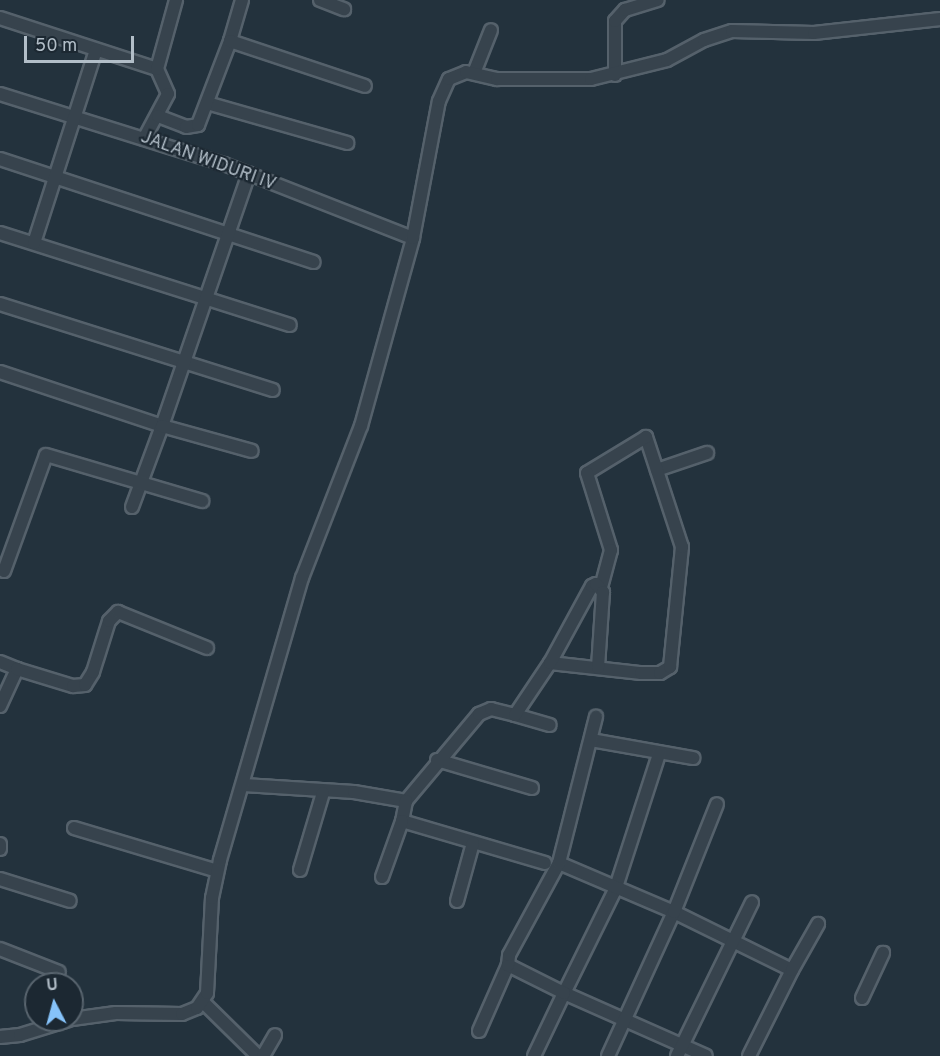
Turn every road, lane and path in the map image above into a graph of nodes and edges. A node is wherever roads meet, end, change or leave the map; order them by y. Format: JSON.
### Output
{"nodes":[{"id":1,"x":176,"y":0,"type":"edge"},
{"id":2,"x":242,"y":0,"type":"edge"},
{"id":3,"x":320,"y":0,"type":"edge"},
{"id":4,"x":657,"y":0,"type":"edge"},
{"id":5,"x":344,"y":9,"type":"dead end"},
{"id":6,"x":0,"y":18,"type":"edge"},
{"id":7,"x":940,"y":19,"type":"edge"},
{"id":8,"x":491,"y":30,"type":"dead end"},
{"id":9,"x":230,"y":41,"type":"junction"},
{"id":10,"x":96,"y":50,"type":"junction"},
{"id":11,"x":157,"y":69,"type":"junction"},
{"id":12,"x":474,"y":73,"type":"junction"},
{"id":13,"x":615,"y":75,"type":"junction"},
{"id":14,"x":365,"y":86,"type":"dead end"},
{"id":15,"x":0,"y":94,"type":"edge"},
{"id":16,"x":207,"y":103,"type":"junction"},
{"id":17,"x":75,"y":116,"type":"junction"},
{"id":18,"x":158,"y":116,"type":"junction"},
{"id":19,"x":144,"y":139,"type":"junction"},
{"id":20,"x":347,"y":142,"type":"dead end"},
{"id":21,"x":0,"y":159,"type":"edge"},
{"id":22,"x":249,"y":174,"type":"junction"},
{"id":23,"x":53,"y":177,"type":"junction"},
{"id":24,"x":0,"y":233,"type":"edge"},
{"id":25,"x":228,"y":236,"type":"junction"},
{"id":26,"x":413,"y":238,"type":"junction"},
{"id":27,"x":34,"y":243,"type":"junction"},
{"id":28,"x":314,"y":262,"type":"dead end"},
{"id":29,"x":205,"y":301,"type":"junction"},
{"id":30,"x":0,"y":304,"type":"edge"},
{"id":31,"x":290,"y":325,"type":"dead end"},
{"id":32,"x":184,"y":361,"type":"junction"},
{"id":33,"x":0,"y":372,"type":"edge"},
{"id":34,"x":273,"y":390,"type":"dead end"},
{"id":35,"x":162,"y":426,"type":"junction"},
{"id":36,"x":252,"y":451,"type":"dead end"},
{"id":37,"x":707,"y":453,"type":"dead end"},
{"id":38,"x":657,"y":470,"type":"junction"},
{"id":39,"x":141,"y":483,"type":"junction"},
{"id":40,"x":202,"y":501,"type":"dead end"},
{"id":41,"x":132,"y":507,"type":"dead end"},
{"id":42,"x":4,"y":571,"type":"dead end"},
{"id":43,"x":601,"y":587,"type":"junction"},
{"id":44,"x":207,"y":648,"type":"dead end"},
{"id":45,"x":0,"y":662,"type":"edge"},
{"id":46,"x":550,"y":663,"type":"junction"},
{"id":47,"x":598,"y":668,"type":"junction"},
{"id":48,"x":17,"y":669,"type":"junction"},
{"id":49,"x":0,"y":706,"type":"edge"},
{"id":50,"x":515,"y":715,"type":"junction"},
{"id":51,"x":596,"y":717,"type":"dead end"},
{"id":52,"x":550,"y":725,"type":"dead end"},
{"id":53,"x":591,"y":740,"type":"junction"},
{"id":54,"x":660,"y":754,"type":"junction"},
{"id":55,"x":693,"y":758,"type":"dead end"},
{"id":56,"x":437,"y":760,"type":"junction"},
{"id":57,"x":244,"y":785,"type":"junction"},
{"id":58,"x":532,"y":788,"type":"dead end"},
{"id":59,"x":323,"y":793,"type":"junction"},
{"id":60,"x":406,"y":801,"type":"junction"},
{"id":61,"x":717,"y":804,"type":"dead end"},
{"id":62,"x":402,"y":821,"type":"junction"},
{"id":63,"x":74,"y":828,"type":"dead end"},
{"id":64,"x":472,"y":843,"type":"junction"},
{"id":65,"x":545,"y":863,"type":"dead end"},
{"id":66,"x":559,"y":863,"type":"junction"},
{"id":67,"x":300,"y":870,"type":"dead end"},
{"id":68,"x":217,"y":871,"type":"junction"},
{"id":69,"x":382,"y":877,"type":"dead end"},
{"id":70,"x":0,"y":879,"type":"edge"},
{"id":71,"x":615,"y":890,"type":"junction"},
{"id":72,"x":70,"y":901,"type":"dead end"},
{"id":73,"x":457,"y":901,"type":"dead end"},
{"id":74,"x":752,"y":902,"type":"dead end"},
{"id":75,"x":674,"y":912,"type":"junction"},
{"id":76,"x":818,"y":924,"type":"dead end"},
{"id":77,"x":734,"y":940,"type":"junction"},
{"id":78,"x":0,"y":949,"type":"edge"},
{"id":79,"x":883,"y":953,"type":"dead end"},
{"id":80,"x":508,"y":965,"type":"junction"},
{"id":81,"x":792,"y":970,"type":"junction"},
{"id":82,"x":59,"y":972,"type":"dead end"},
{"id":83,"x":564,"y":993,"type":"junction"},
{"id":84,"x":862,"y":998,"type":"dead end"},
{"id":85,"x":203,"y":1002,"type":"junction"},
{"id":86,"x":84,"y":1018,"type":"edge"},
{"id":87,"x":626,"y":1020,"type":"junction"},
{"id":88,"x":479,"y":1031,"type":"dead end"},
{"id":89,"x":30,"y":1032,"type":"edge"},
{"id":90,"x":275,"y":1035,"type":"dead end"},
{"id":91,"x":0,"y":1037,"type":"edge"},
{"id":92,"x":679,"y":1051,"type":"edge"},
{"id":93,"x":258,"y":1056,"type":"edge"},
{"id":94,"x":264,"y":1056,"type":"edge"},
{"id":95,"x":534,"y":1056,"type":"edge"},
{"id":96,"x":608,"y":1056,"type":"edge"},
{"id":97,"x":706,"y":1056,"type":"edge"},
{"id":98,"x":749,"y":1056,"type":"edge"}],
"edges":[{"from":1,"to":11,"type":"street"},
{"from":2,"to":9,"type":"street"},
{"from":3,"to":5,"type":"street"},
{"from":4,"to":13,"type":"street"},
{"from":6,"to":10,"type":"street"},
{"from":7,"to":13,"type":"street"},
{"from":8,"to":12,"type":"street"},
{"from":9,"to":14,"type":"street"},
{"from":9,"to":16,"type":"street"},
{"from":10,"to":11,"type":"street"},
{"from":10,"to":17,"type":"street"},
{"from":11,"to":18,"type":"street"},
{"from":12,"to":13,"type":"street"},
{"from":12,"to":26,"type":"street"},
{"from":15,"to":17,"type":"street","name":"JALAN WIDURI IV"},
{"from":16,"to":18,"type":"street"},
{"from":16,"to":20,"type":"street"},
{"from":17,"to":19,"type":"street","name":"JALAN WIDURI IV"},
{"from":17,"to":23,"type":"street"},
{"from":18,"to":19,"type":"street"},
{"from":19,"to":22,"type":"street","name":"JALAN WIDURI IV"},
{"from":21,"to":23,"type":"street"},
{"from":22,"to":25,"type":"street"},
{"from":22,"to":26,"type":"street","name":"JALAN WIDURI IV"},
{"from":23,"to":25,"type":"street"},
{"from":23,"to":27,"type":"street"},
{"from":24,"to":27,"type":"street"},
{"from":25,"to":28,"type":"street"},
{"from":25,"to":29,"type":"street"},
{"from":26,"to":57,"type":"street"},
{"from":27,"to":29,"type":"street"},
{"from":29,"to":31,"type":"street"},
{"from":29,"to":32,"type":"street"},
{"from":30,"to":32,"type":"street"},
{"from":32,"to":34,"type":"street"},
{"from":32,"to":35,"type":"street"},
{"from":33,"to":35,"type":"street"},
{"from":35,"to":36,"type":"street"},
{"from":35,"to":39,"type":"street"},
{"from":37,"to":38,"type":"street"},
{"from":38,"to":43,"type":"street"},
{"from":38,"to":47,"type":"street"},
{"from":39,"to":40,"type":"street"},
{"from":39,"to":41,"type":"street"},
{"from":39,"to":42,"type":"street"},
{"from":43,"to":46,"type":"street"},
{"from":43,"to":47,"type":"street"},
{"from":44,"to":48,"type":"street"},
{"from":45,"to":48,"type":"street"},
{"from":46,"to":47,"type":"street"},
{"from":46,"to":50,"type":"street"},
{"from":48,"to":49,"type":"street"},
{"from":50,"to":52,"type":"street"},
{"from":50,"to":56,"type":"street"},
{"from":51,"to":53,"type":"street"},
{"from":53,"to":54,"type":"street"},
{"from":53,"to":66,"type":"street"},
{"from":54,"to":55,"type":"street"},
{"from":54,"to":71,"type":"street"},
{"from":56,"to":58,"type":"street"},
{"from":56,"to":60,"type":"street"},
{"from":57,"to":59,"type":"street"},
{"from":57,"to":68,"type":"street"},
{"from":59,"to":60,"type":"street"},
{"from":59,"to":67,"type":"street"},
{"from":60,"to":62,"type":"street"},
{"from":61,"to":75,"type":"street"},
{"from":62,"to":64,"type":"street"},
{"from":62,"to":69,"type":"street"},
{"from":63,"to":68,"type":"street"},
{"from":64,"to":65,"type":"street"},
{"from":64,"to":73,"type":"street"},
{"from":66,"to":71,"type":"street"},
{"from":66,"to":80,"type":"street"},
{"from":68,"to":85,"type":"street"},
{"from":70,"to":72,"type":"street"},
{"from":71,"to":75,"type":"street"},
{"from":71,"to":83,"type":"street"},
{"from":74,"to":77,"type":"street"},
{"from":75,"to":77,"type":"street"},
{"from":75,"to":87,"type":"street"},
{"from":76,"to":81,"type":"street"},
{"from":77,"to":81,"type":"street"},
{"from":77,"to":92,"type":"street"},
{"from":78,"to":82,"type":"street"},
{"from":79,"to":84,"type":"street"},
{"from":80,"to":83,"type":"street"},
{"from":80,"to":88,"type":"street"},
{"from":81,"to":98,"type":"street"},
{"from":83,"to":87,"type":"street"},
{"from":83,"to":95,"type":"street"},
{"from":85,"to":86,"type":"street"},
{"from":85,"to":93,"type":"street"},
{"from":87,"to":92,"type":"street"},
{"from":87,"to":96,"type":"street"},
{"from":89,"to":91,"type":"street"},
{"from":90,"to":94,"type":"street"},
{"from":92,"to":97,"type":"street"}]}
